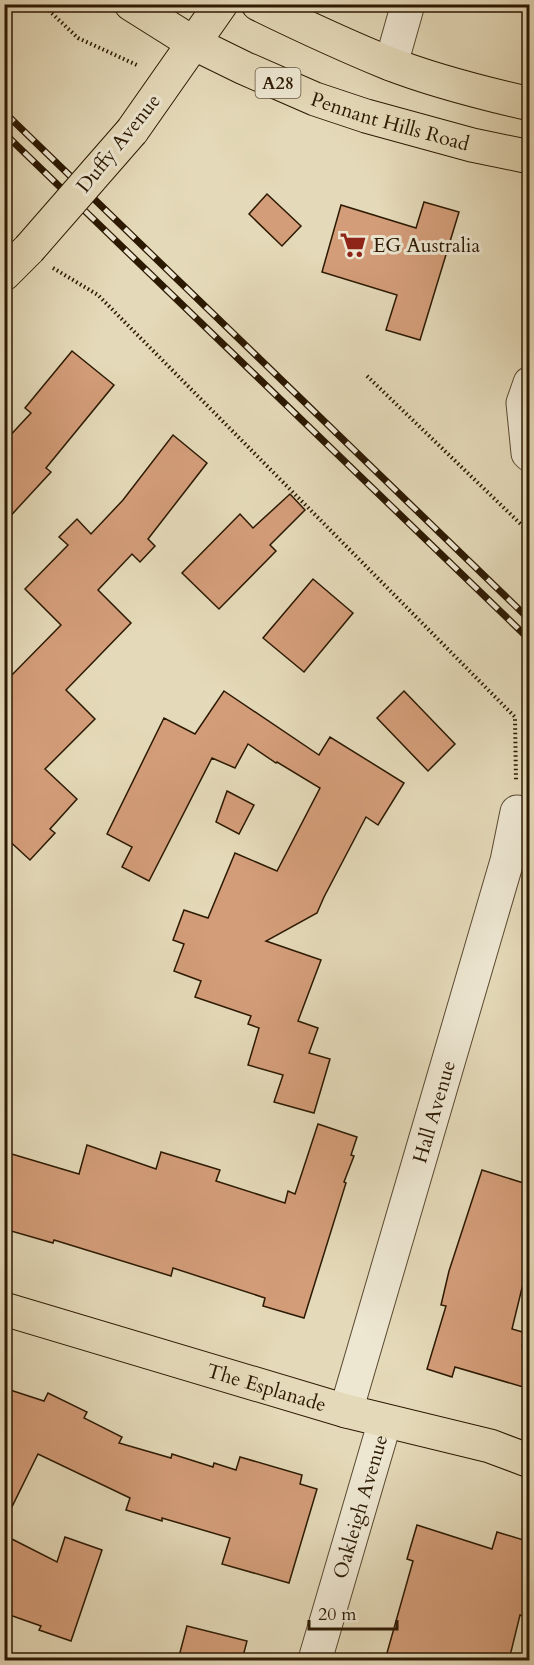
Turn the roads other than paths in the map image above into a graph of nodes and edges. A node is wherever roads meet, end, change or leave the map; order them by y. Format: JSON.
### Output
{"nodes":[{"id":1,"x":131,"y":4,"type":"edge"},
{"id":2,"x":221,"y":4,"type":"edge"},
{"id":3,"x":258,"y":4,"type":"edge"},
{"id":4,"x":408,"y":4,"type":"edge"},
{"id":5,"x":194,"y":43,"type":"junction"},
{"id":6,"x":391,"y":64,"type":"junction"},
{"id":7,"x":530,"y":104,"type":"edge"},
{"id":8,"x":530,"y":157,"type":"edge"},
{"id":9,"x":20,"y":258,"type":"edge"},
{"id":10,"x":530,"y":383,"type":"edge"},
{"id":11,"x":530,"y":455,"type":"edge"},
{"id":12,"x":517,"y":812,"type":"road end"},
{"id":13,"x":4,"y":1310,"type":"edge"},
{"id":14,"x":346,"y":1411,"type":"junction"},
{"id":15,"x":385,"y":1421,"type":"junction"},
{"id":16,"x":530,"y":1461,"type":"edge"},
{"id":17,"x":315,"y":1660,"type":"edge"}],
"edges":[{"from":1,"to":5,"type":"main road","name":"Pennant Hills Road","number":"A28"},
{"from":2,"to":5,"type":"main road","name":"Duffy Avenue"},
{"from":3,"to":6,"type":"main road"},
{"from":4,"to":6,"type":"street"},
{"from":5,"to":8,"type":"main road","name":"Pennant Hills Road","number":"A28"},
{"from":5,"to":9,"type":"main road","name":"Duffy Avenue","bridge":true},
{"from":6,"to":7,"type":"main road"},
{"from":10,"to":11,"type":"street"},
{"from":12,"to":14,"type":"street","name":"Hall Avenue"},
{"from":13,"to":14,"type":"main road","name":"The Esplanade"},
{"from":14,"to":15,"type":"main road","name":"The Esplanade"},
{"from":15,"to":16,"type":"main road","name":"The Esplanade"},
{"from":15,"to":17,"type":"street","name":"Oakleigh Avenue"}]}
